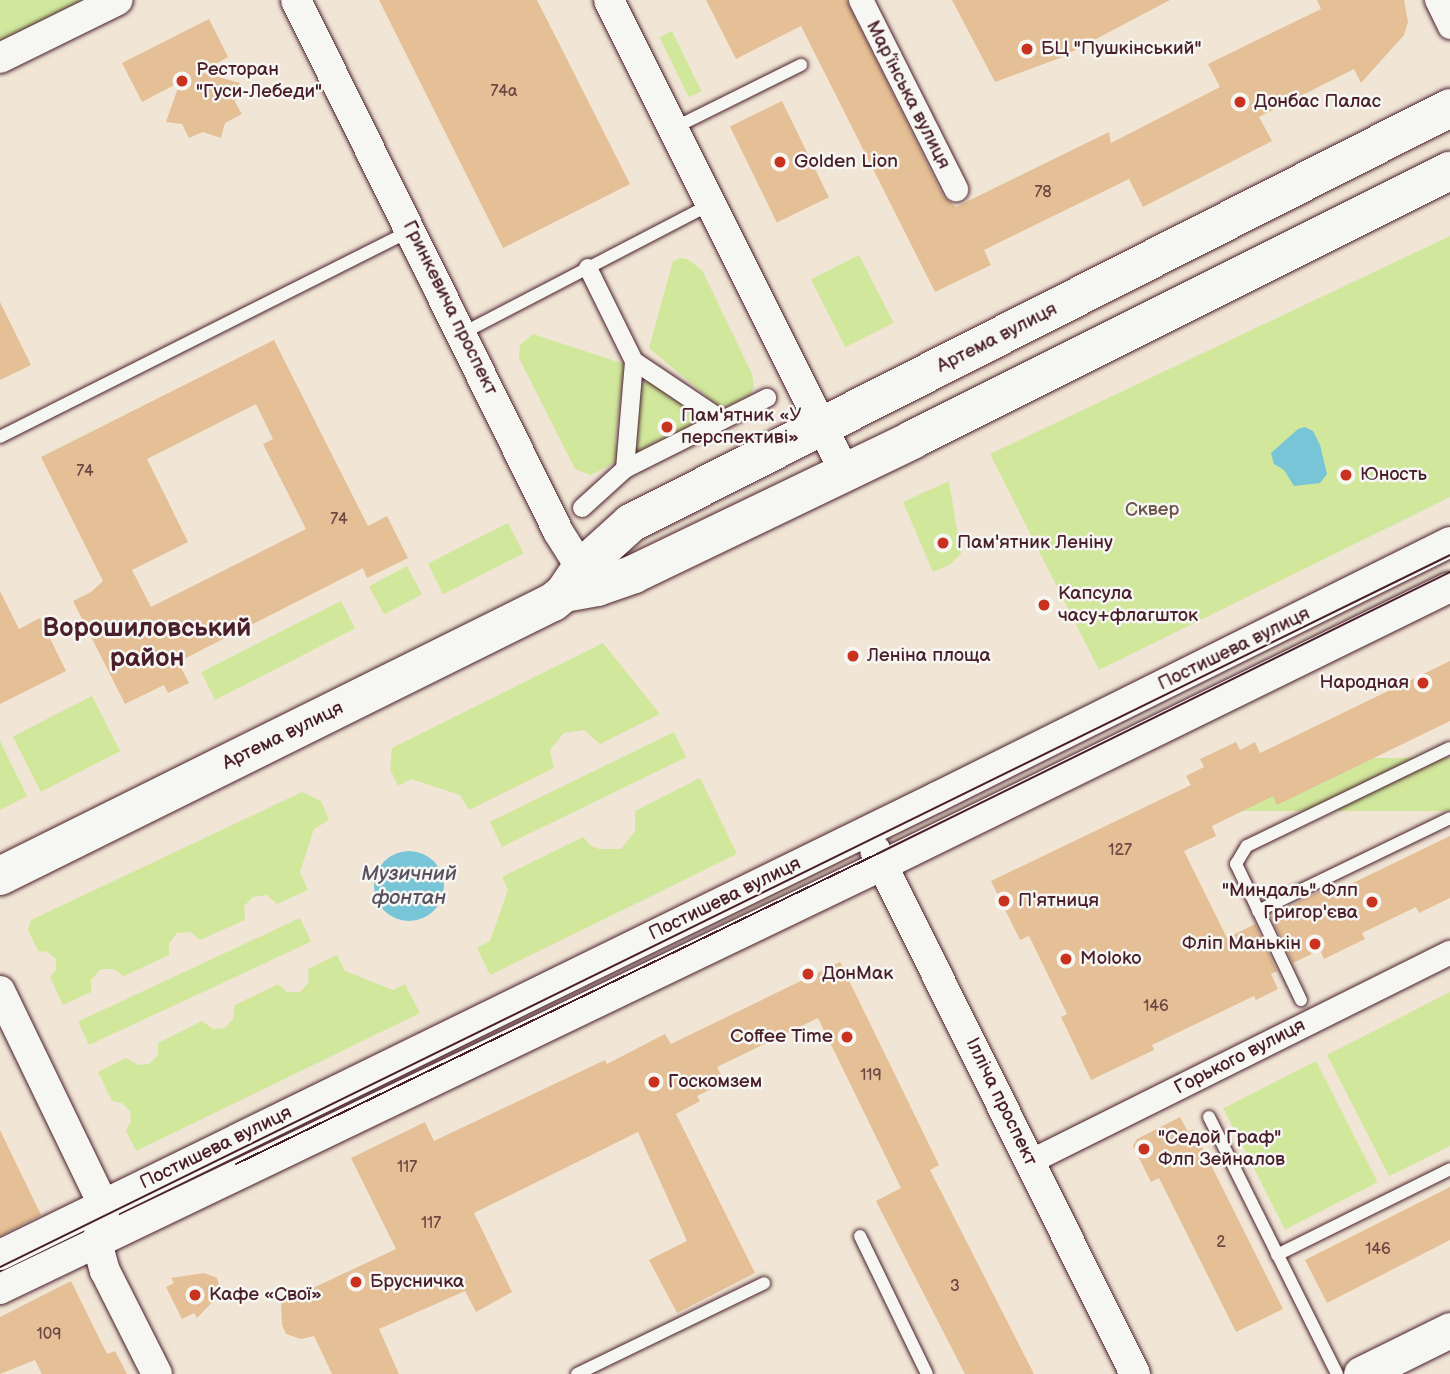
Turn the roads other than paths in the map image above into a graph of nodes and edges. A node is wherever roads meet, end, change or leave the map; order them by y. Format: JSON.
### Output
{"nodes":[{"id":1,"x":118,"y":0,"type":"edge"},
{"id":2,"x":296,"y":0,"type":"edge"},
{"id":3,"x":609,"y":0,"type":"edge"},
{"id":4,"x":861,"y":0,"type":"edge"},
{"id":5,"x":1437,"y":0,"type":"edge"},
{"id":6,"x":1450,"y":27,"type":"edge"},
{"id":7,"x":0,"y":58,"type":"edge"},
{"id":8,"x":801,"y":65,"type":"dead end"},
{"id":9,"x":1450,"y":108,"type":"edge"},
{"id":10,"x":673,"y":128,"type":"junction"},
{"id":11,"x":1450,"y":171,"type":"edge"},
{"id":12,"x":956,"y":189,"type":"dead end"},
{"id":13,"x":711,"y":204,"type":"junction"},
{"id":14,"x":1214,"y":229,"type":"junction"},
{"id":15,"x":411,"y":230,"type":"junction"},
{"id":16,"x":587,"y":268,"type":"junction"},
{"id":17,"x":1236,"y":279,"type":"junction"},
{"id":18,"x":463,"y":332,"type":"junction"},
{"id":19,"x":634,"y":361,"type":"junction"},
{"id":20,"x":767,"y":398,"type":"dead end"},
{"id":21,"x":722,"y":420,"type":"junction"},
{"id":22,"x":822,"y":427,"type":"junction"},
{"id":23,"x":0,"y":437,"type":"edge"},
{"id":24,"x":625,"y":468,"type":"junction"},
{"id":25,"x":844,"y":471,"type":"junction"},
{"id":26,"x":582,"y":508,"type":"dead end"},
{"id":27,"x":1450,"y":542,"type":"edge"},
{"id":28,"x":573,"y":581,"type":"junction"},
{"id":29,"x":1450,"y":587,"type":"edge"},
{"id":30,"x":1450,"y":748,"type":"edge"},
{"id":31,"x":1450,"y":818,"type":"edge"},
{"id":32,"x":866,"y":831,"type":"junction"},
{"id":33,"x":883,"y":865,"type":"junction"},
{"id":34,"x":0,"y":876,"type":"edge"},
{"id":35,"x":1258,"y":911,"type":"junction"},
{"id":36,"x":1450,"y":953,"type":"edge"},
{"id":37,"x":0,"y":991,"type":"edge"},
{"id":38,"x":1301,"y":1000,"type":"dead end"},
{"id":39,"x":1209,"y":1117,"type":"dead end"},
{"id":40,"x":1030,"y":1162,"type":"junction"},
{"id":41,"x":1450,"y":1169,"type":"edge"},
{"id":42,"x":103,"y":1204,"type":"junction"},
{"id":43,"x":860,"y":1236,"type":"dead end"},
{"id":44,"x":97,"y":1242,"type":"junction"},
{"id":45,"x":0,"y":1255,"type":"edge"},
{"id":46,"x":1277,"y":1255,"type":"junction"},
{"id":47,"x":764,"y":1283,"type":"dead end"},
{"id":48,"x":0,"y":1289,"type":"edge"},
{"id":49,"x":1450,"y":1330,"type":"edge"},
{"id":50,"x":157,"y":1374,"type":"edge"},
{"id":51,"x":578,"y":1374,"type":"edge"},
{"id":52,"x":927,"y":1374,"type":"edge"},
{"id":53,"x":1135,"y":1374,"type":"edge"},
{"id":54,"x":1337,"y":1374,"type":"edge"},
{"id":55,"x":1361,"y":1374,"type":"edge"}],
"edges":[{"from":1,"to":7,"type":"street"},
{"from":2,"to":15,"type":"street","name":"Гринкевича проспект"},
{"from":3,"to":10,"type":"street"},
{"from":4,"to":12,"type":"street","name":"Мар’їнська вулиця"},
{"from":5,"to":6,"type":"street"},
{"from":8,"to":10,"type":"lane"},
{"from":9,"to":14,"type":"main road","name":"Артема вулиця"},
{"from":10,"to":13,"type":"street"},
{"from":11,"to":17,"type":"main road","name":"Артема вулиця"},
{"from":13,"to":16,"type":"lane"},
{"from":13,"to":22,"type":"street"},
{"from":14,"to":17,"type":"main road"},
{"from":14,"to":22,"type":"main road","name":"Артема вулиця"},
{"from":15,"to":18,"type":"street","name":"Гринкевича проспект"},
{"from":15,"to":23,"type":"lane"},
{"from":16,"to":18,"type":"lane"},
{"from":16,"to":19,"type":"street"},
{"from":17,"to":25,"type":"main road","name":"Артема вулиця"},
{"from":18,"to":28,"type":"street","name":"Гринкевича проспект"},
{"from":19,"to":21,"type":"street"},
{"from":19,"to":24,"type":"street"},
{"from":20,"to":21,"type":"street"},
{"from":21,"to":24,"type":"street"},
{"from":22,"to":25,"type":"street"},
{"from":22,"to":28,"type":"main road","name":"Артема вулиця"},
{"from":24,"to":26,"type":"street"},
{"from":25,"to":28,"type":"main road","name":"Артема вулиця"},
{"from":27,"to":32,"type":"street","name":"Постишева вулиця"},
{"from":28,"to":34,"type":"main road","name":"Артема вулиця"},
{"from":29,"to":33,"type":"street","name":"Постишева вулиця"},
{"from":30,"to":35,"type":"lane"},
{"from":31,"to":35,"type":"lane"},
{"from":32,"to":33,"type":"street","name":"Ілліча проспект"},
{"from":32,"to":42,"type":"street","name":"Постишева вулиця"},
{"from":33,"to":40,"type":"street","name":"Ілліча проспект"},
{"from":33,"to":44,"type":"street","name":"Постишева вулиця"},
{"from":35,"to":38,"type":"lane"},
{"from":36,"to":40,"type":"street","name":"Горького вулиця"},
{"from":37,"to":42,"type":"street"},
{"from":39,"to":46,"type":"lane"},
{"from":40,"to":53,"type":"street","name":"Ілліча проспект"},
{"from":41,"to":46,"type":"lane"},
{"from":42,"to":44,"type":"street"},
{"from":42,"to":45,"type":"street","name":"Постишева вулиця"},
{"from":43,"to":52,"type":"lane"},
{"from":44,"to":48,"type":"street","name":"Постишева вулиця"},
{"from":44,"to":50,"type":"street"},
{"from":46,"to":54,"type":"lane"},
{"from":47,"to":51,"type":"lane"},
{"from":49,"to":55,"type":"main road"}]}
